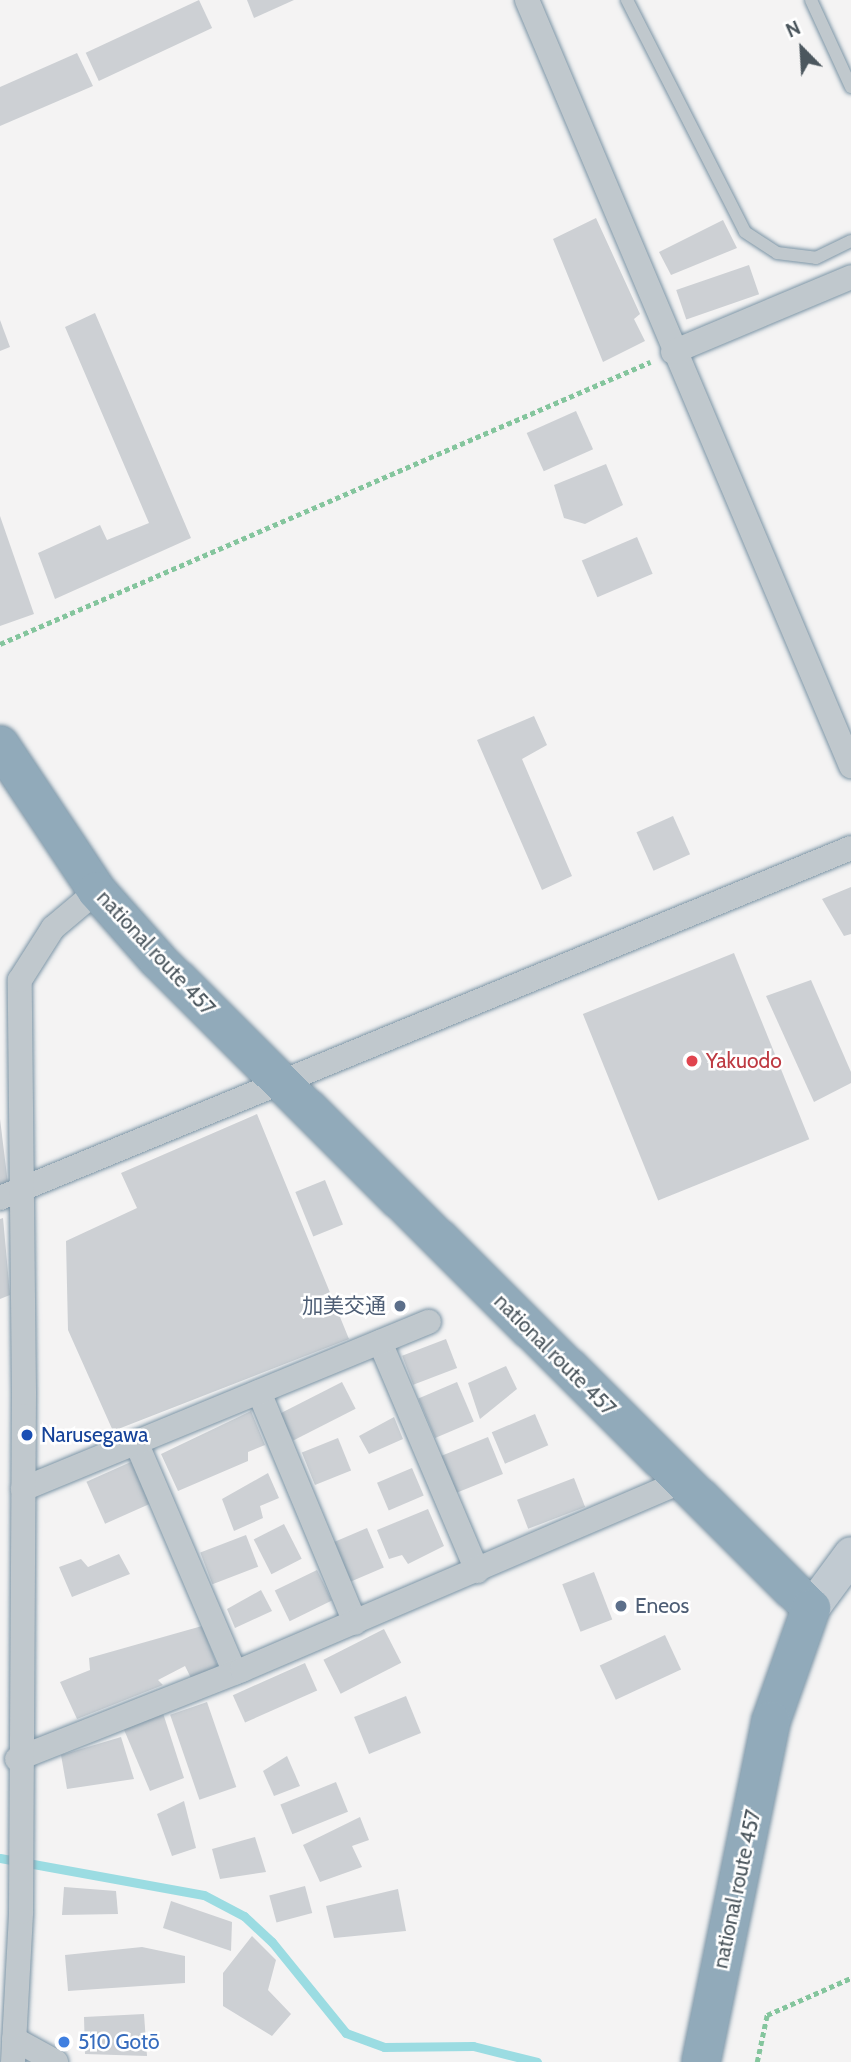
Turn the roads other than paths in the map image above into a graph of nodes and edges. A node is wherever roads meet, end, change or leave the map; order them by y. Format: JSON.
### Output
{"nodes":[{"id":1,"x":527,"y":0,"type":"edge"},
{"id":2,"x":627,"y":0,"type":"edge"},
{"id":3,"x":811,"y":0,"type":"edge"},
{"id":4,"x":851,"y":87,"type":"edge"},
{"id":5,"x":851,"y":241,"type":"edge"},
{"id":6,"x":851,"y":277,"type":"edge"},
{"id":7,"x":673,"y":352,"type":"junction"},
{"id":8,"x":0,"y":746,"type":"edge"},
{"id":9,"x":851,"y":766,"type":"edge"},
{"id":10,"x":851,"y":848,"type":"edge"},
{"id":11,"x":97,"y":891,"type":"junction"},
{"id":12,"x":278,"y":1079,"type":"junction"},
{"id":13,"x":11,"y":1193,"type":"edge"},
{"id":14,"x":429,"y":1322,"type":"dead end"},
{"id":15,"x":380,"y":1342,"type":"junction"},
{"id":16,"x":259,"y":1392,"type":"junction"},
{"id":17,"x":136,"y":1442,"type":"junction"},
{"id":18,"x":681,"y":1481,"type":"junction"},
{"id":19,"x":23,"y":1489,"type":"junction"},
{"id":20,"x":851,"y":1554,"type":"edge"},
{"id":21,"x":477,"y":1571,"type":"junction"},
{"id":22,"x":811,"y":1608,"type":"junction"},
{"id":23,"x":355,"y":1623,"type":"junction"},
{"id":24,"x":235,"y":1673,"type":"junction"},
{"id":25,"x":17,"y":1759,"type":"junction"},
{"id":26,"x":13,"y":2050,"type":"edge"},
{"id":27,"x":56,"y":2062,"type":"edge"},
{"id":28,"x":701,"y":2062,"type":"edge"}],
"edges":[{"from":1,"to":7,"type":"street"},
{"from":2,"to":5,"type":"lane"},
{"from":3,"to":4,"type":"lane"},
{"from":6,"to":7,"type":"street"},
{"from":7,"to":9,"type":"street"},
{"from":8,"to":11,"type":"highway","name":"national route 457"},
{"from":10,"to":12,"type":"street"},
{"from":11,"to":12,"type":"highway","name":"national route 457"},
{"from":11,"to":13,"type":"street"},
{"from":12,"to":13,"type":"street"},
{"from":12,"to":18,"type":"highway","name":"national route 457"},
{"from":13,"to":19,"type":"street"},
{"from":14,"to":15,"type":"street"},
{"from":15,"to":16,"type":"street"},
{"from":15,"to":21,"type":"street"},
{"from":16,"to":17,"type":"street"},
{"from":16,"to":23,"type":"street"},
{"from":17,"to":19,"type":"street"},
{"from":17,"to":24,"type":"street"},
{"from":18,"to":21,"type":"street"},
{"from":18,"to":22,"type":"highway","name":"national route 457"},
{"from":19,"to":25,"type":"street"},
{"from":20,"to":22,"type":"street"},
{"from":21,"to":23,"type":"street"},
{"from":22,"to":28,"type":"highway","name":"national route 457"},
{"from":23,"to":24,"type":"street"},
{"from":24,"to":25,"type":"street"},
{"from":25,"to":26,"type":"street"},
{"from":26,"to":27,"type":"street"}]}
